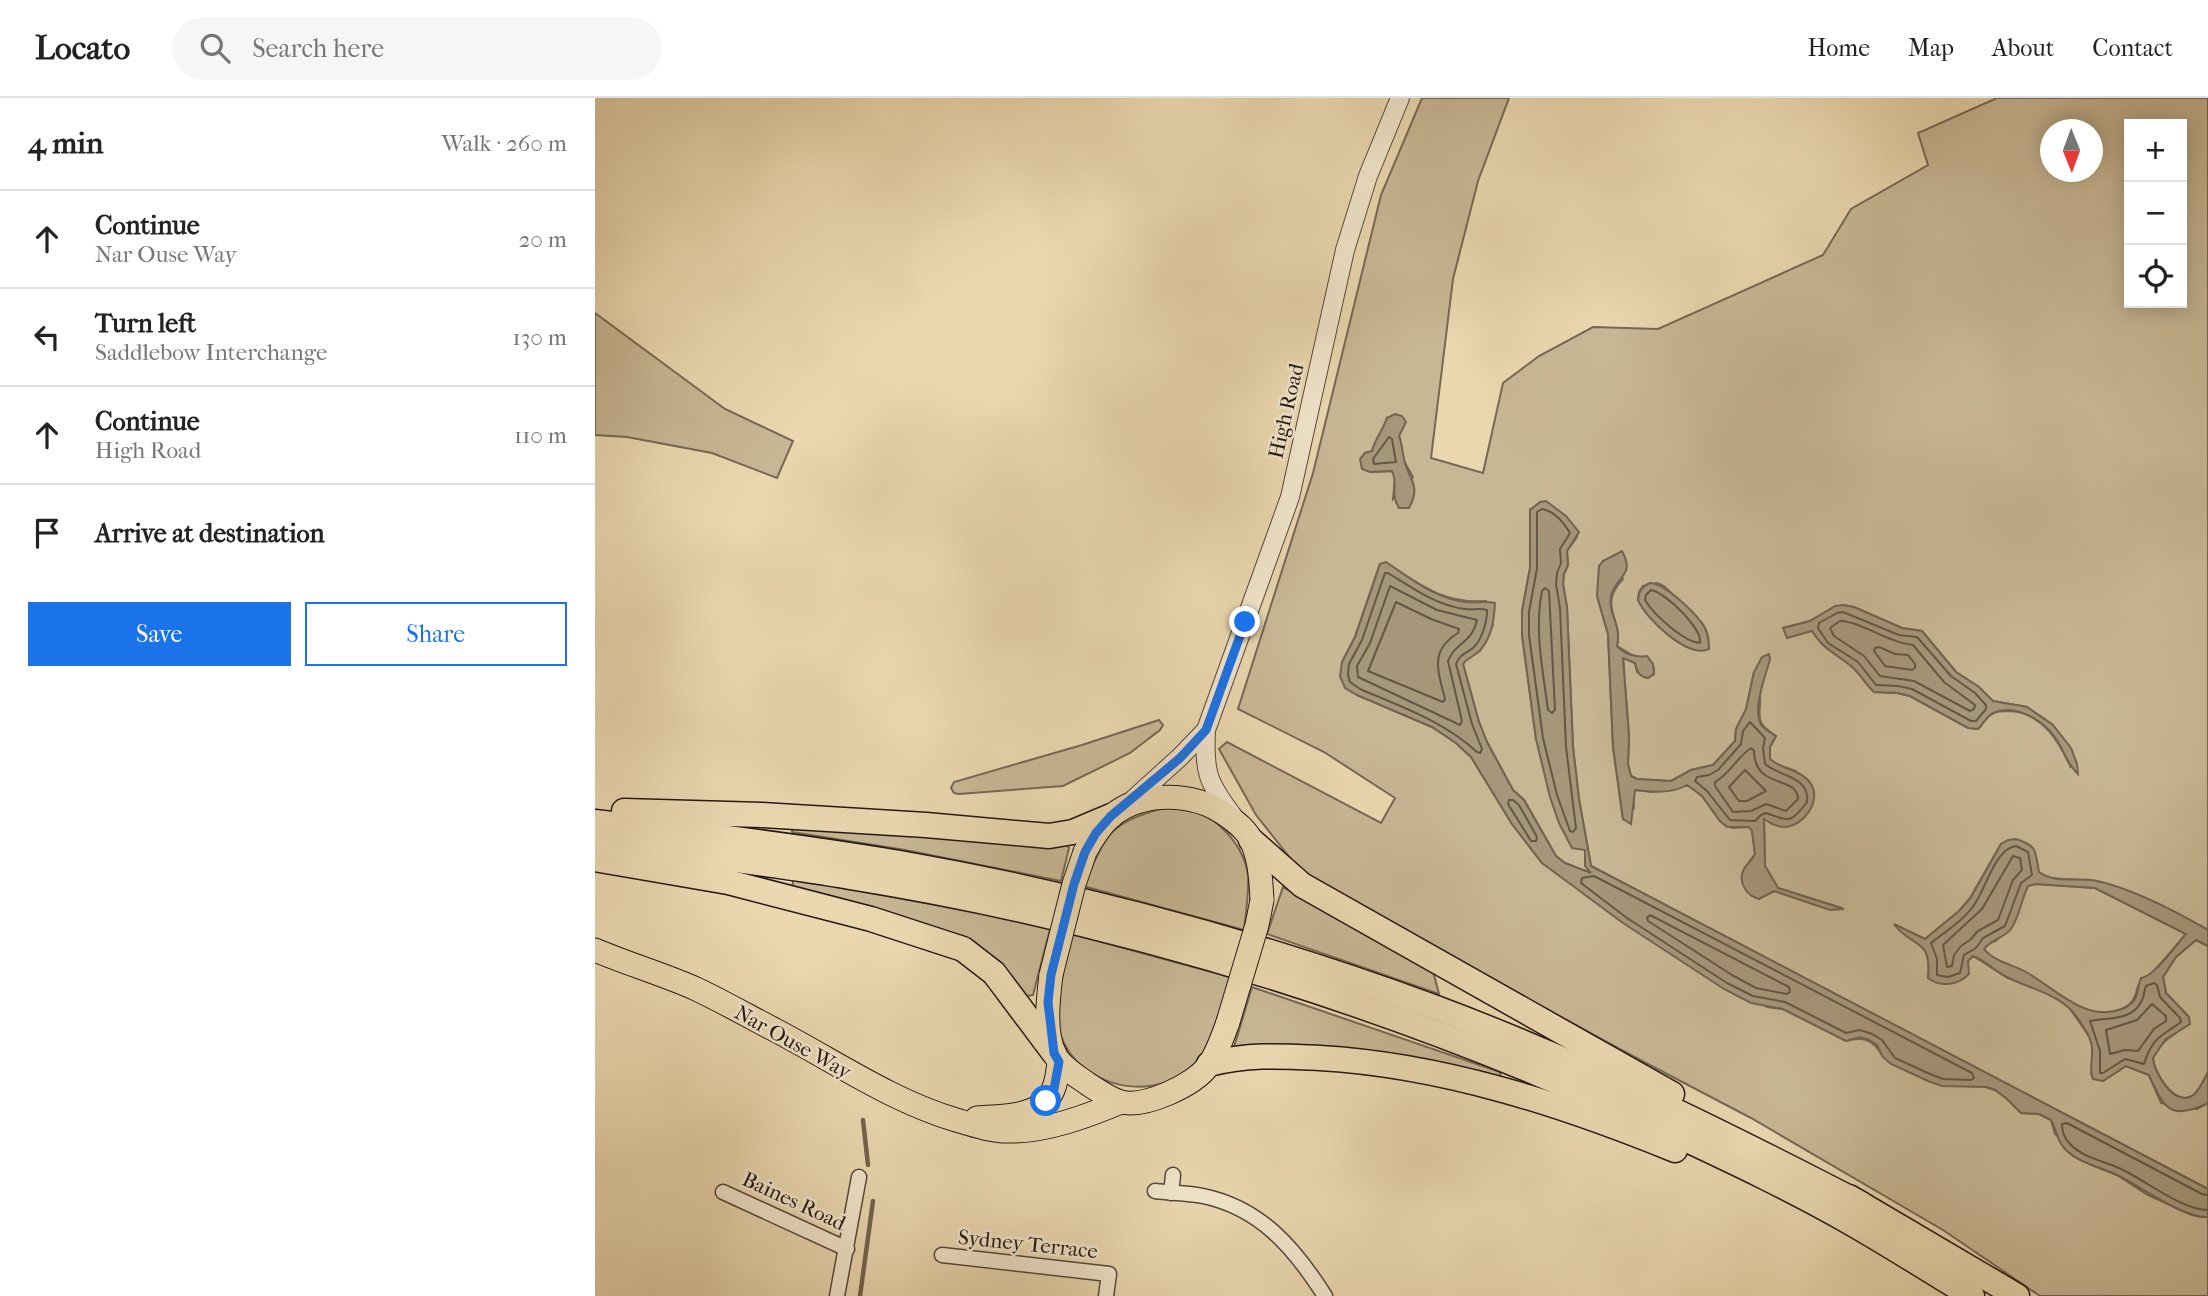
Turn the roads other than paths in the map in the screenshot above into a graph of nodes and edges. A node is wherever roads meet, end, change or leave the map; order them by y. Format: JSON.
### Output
{"nodes":[{"id":1,"x":1400,"y":98,"type":"edge"},
{"id":2,"x":1208,"y":723,"type":"junction"},
{"id":3,"x":595,"y":810,"type":"edge"},
{"id":4,"x":1116,"y":813,"type":"junction"},
{"id":5,"x":595,"y":822,"type":"edge"},
{"id":6,"x":1245,"y":832,"type":"junction"},
{"id":7,"x":595,"y":843,"type":"edge"},
{"id":8,"x":595,"y":859,"type":"edge"},
{"id":9,"x":595,"y":950,"type":"edge"},
{"id":10,"x":595,"y":959,"type":"edge"},
{"id":11,"x":629,"y":965,"type":"junction"},
{"id":12,"x":1057,"y":1057,"type":"junction"},
{"id":13,"x":1209,"y":1064,"type":"junction"},
{"id":14,"x":1121,"y":1102,"type":"junction"},
{"id":15,"x":957,"y":1120,"type":"junction"},
{"id":16,"x":1173,"y":1175,"type":"dead end"},
{"id":17,"x":859,"y":1177,"type":"dead end"},
{"id":18,"x":1155,"y":1191,"type":"dead end"},
{"id":19,"x":723,"y":1192,"type":"dead end"},
{"id":20,"x":1171,"y":1193,"type":"junction"},
{"id":21,"x":1856,"y":1213,"type":"junction"},
{"id":22,"x":847,"y":1250,"type":"junction"},
{"id":23,"x":942,"y":1255,"type":"dead end"},
{"id":24,"x":837,"y":1296,"type":"edge"},
{"id":25,"x":1106,"y":1296,"type":"edge"},
{"id":26,"x":1325,"y":1296,"type":"edge"},
{"id":27,"x":1972,"y":1296,"type":"edge"},
{"id":28,"x":2017,"y":1296,"type":"edge"}],
"edges":[{"from":1,"to":2,"type":"street","name":"High Road"},
{"from":2,"to":4,"type":"street","name":"High Road"},
{"from":2,"to":6,"type":"street","name":"High Road"},
{"from":3,"to":4,"type":"highway"},
{"from":4,"to":6,"type":"main road"},
{"from":4,"to":12,"type":"main road","bridge":true},
{"from":5,"to":21,"type":"highway"},
{"from":6,"to":13,"type":"main road","bridge":true},
{"from":6,"to":21,"type":"highway"},
{"from":7,"to":21,"type":"highway"},
{"from":8,"to":12,"type":"highway"},
{"from":9,"to":11,"type":"main road","name":"Nar Ouse Way"},
{"from":10,"to":11,"type":"main road","name":"Nar Ouse Way"},
{"from":11,"to":15,"type":"main road","name":"Nar Ouse Way"},
{"from":12,"to":14,"type":"main road"},
{"from":12,"to":15,"type":"main road","name":"Nar Ouse Way"},
{"from":13,"to":14,"type":"main road","name":"Nar Ouse Way"},
{"from":13,"to":21,"type":"highway"},
{"from":14,"to":15,"type":"main road","name":"Nar Ouse Way"},
{"from":16,"to":20,"type":"street"},
{"from":17,"to":22,"type":"street"},
{"from":18,"to":20,"type":"street"},
{"from":19,"to":22,"type":"street","name":"Baines Road"},
{"from":20,"to":26,"type":"street"},
{"from":21,"to":27,"type":"highway"},
{"from":21,"to":28,"type":"highway"},
{"from":22,"to":24,"type":"street"},
{"from":23,"to":25,"type":"street","name":"Sydney Terrace"}]}
